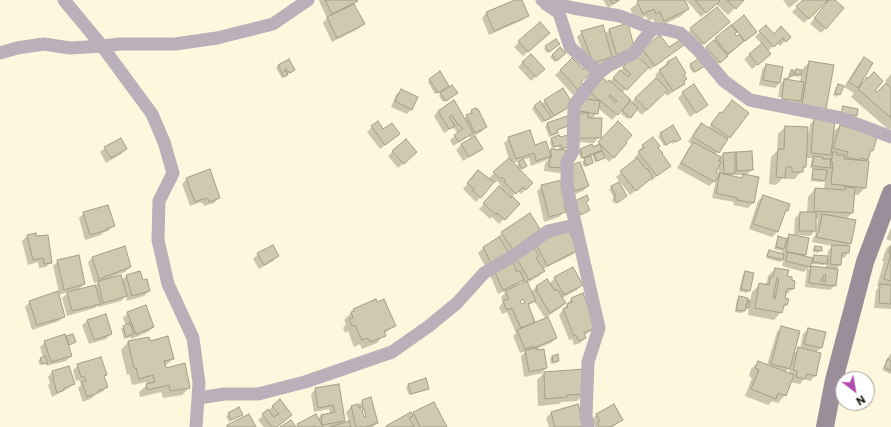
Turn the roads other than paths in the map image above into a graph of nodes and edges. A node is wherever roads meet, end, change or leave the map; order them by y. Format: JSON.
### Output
{"nodes":[{"id":1,"x":64,"y":0,"type":"edge"},
{"id":2,"x":308,"y":0,"type":"edge"},
{"id":3,"x":541,"y":0,"type":"edge"},
{"id":4,"x":653,"y":29,"type":"junction"},
{"id":5,"x":102,"y":46,"type":"junction"},
{"id":6,"x":0,"y":53,"type":"edge"},
{"id":7,"x":599,"y":72,"type":"junction"},
{"id":8,"x":891,"y":137,"type":"edge"},
{"id":9,"x":891,"y":193,"type":"edge"},
{"id":10,"x":575,"y":225,"type":"junction"},
{"id":11,"x":198,"y":398,"type":"junction"},
{"id":12,"x":196,"y":427,"type":"edge"},
{"id":13,"x":588,"y":427,"type":"edge"},
{"id":14,"x":826,"y":427,"type":"edge"}],
"edges":[{"from":1,"to":5,"type":"street"},
{"from":2,"to":5,"type":"street"},
{"from":3,"to":4,"type":"street"},
{"from":3,"to":7,"type":"street"},
{"from":4,"to":7,"type":"street"},
{"from":4,"to":8,"type":"street"},
{"from":5,"to":6,"type":"street"},
{"from":5,"to":11,"type":"street"},
{"from":7,"to":10,"type":"street"},
{"from":9,"to":14,"type":"main road"},
{"from":10,"to":11,"type":"street"},
{"from":10,"to":13,"type":"street"},
{"from":11,"to":12,"type":"street"}]}
